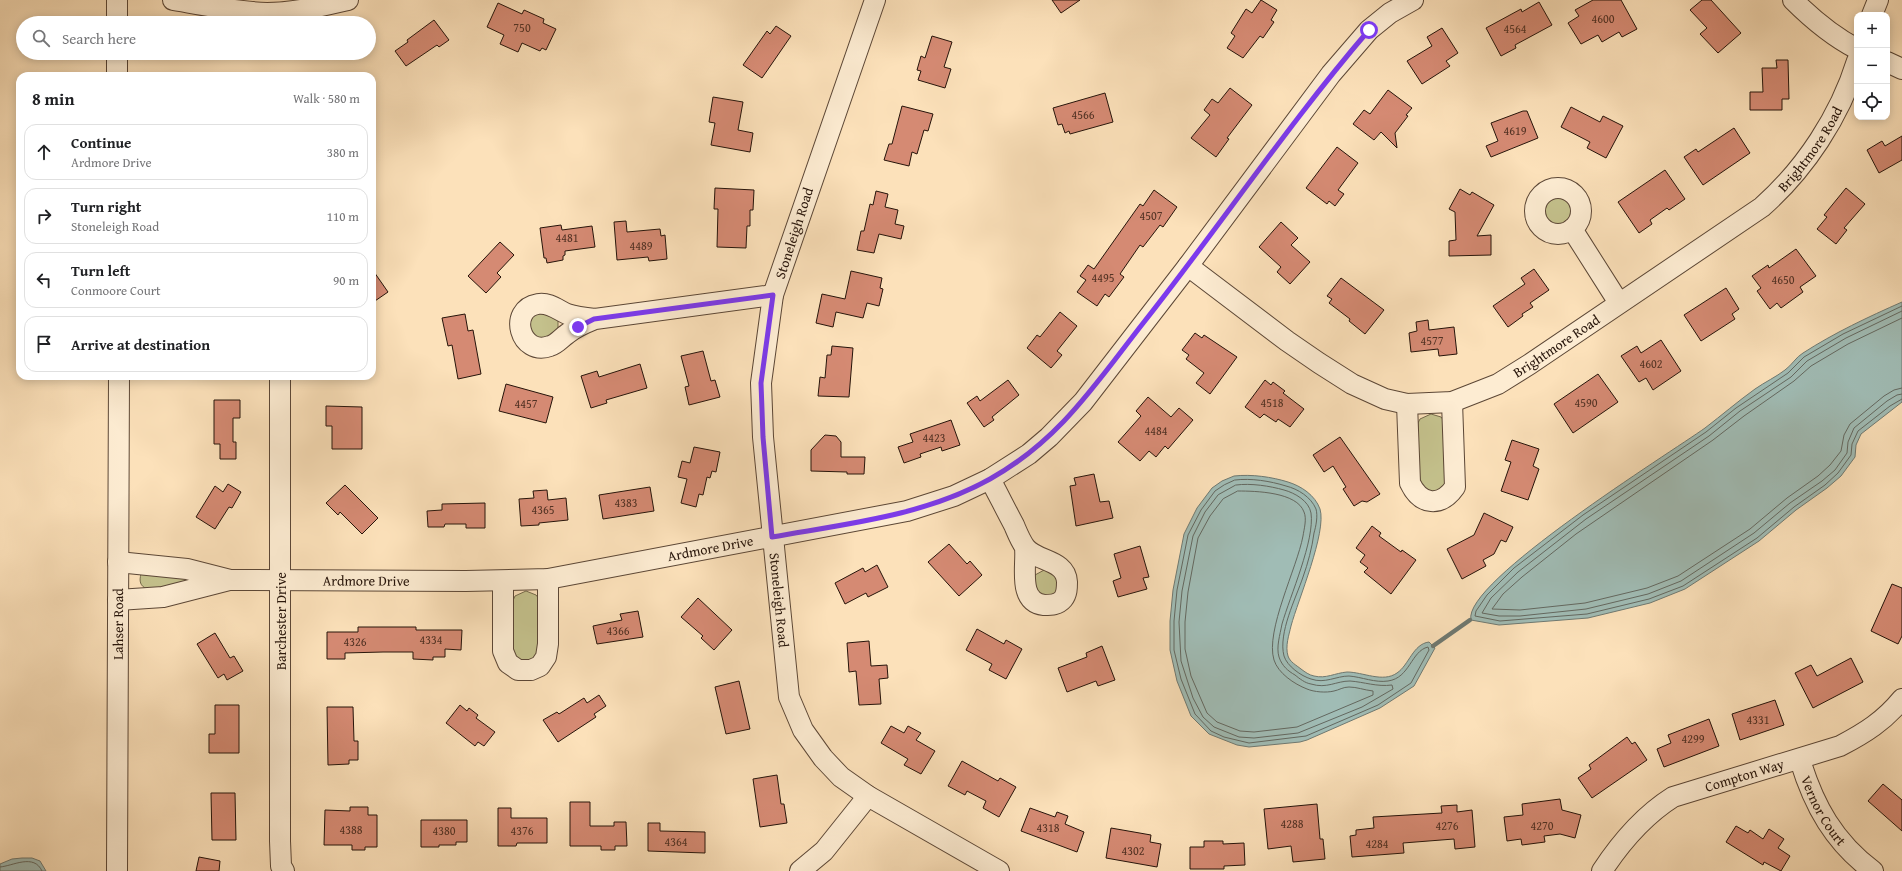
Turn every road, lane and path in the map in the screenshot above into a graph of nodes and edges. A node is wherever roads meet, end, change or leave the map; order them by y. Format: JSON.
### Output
{"nodes":[{"id":1,"x":117,"y":0,"type":"edge"},
{"id":2,"x":173,"y":0,"type":"edge"},
{"id":3,"x":348,"y":0,"type":"edge"},
{"id":4,"x":875,"y":0,"type":"edge"},
{"id":5,"x":1413,"y":0,"type":"edge"},
{"id":6,"x":1793,"y":0,"type":"edge"},
{"id":7,"x":1878,"y":0,"type":"edge"},
{"id":8,"x":1873,"y":12,"type":"edge"},
{"id":9,"x":117,"y":16,"type":"edge"},
{"id":10,"x":1855,"y":48,"type":"edge"},
{"id":11,"x":117,"y":60,"type":"edge"},
{"id":12,"x":1890,"y":63,"type":"edge"},
{"id":13,"x":1854,"y":69,"type":"edge"},
{"id":14,"x":1902,"y":69,"type":"edge"},
{"id":15,"x":118,"y":72,"type":"edge"},
{"id":16,"x":1572,"y":229,"type":"dead end"},
{"id":17,"x":1188,"y":266,"type":"junction"},
{"id":18,"x":773,"y":295,"type":"junction"},
{"id":19,"x":1619,"y":303,"type":"junction"},
{"id":20,"x":594,"y":319,"type":"dead end"},
{"id":21,"x":118,"y":380,"type":"edge"},
{"id":22,"x":280,"y":380,"type":"edge"},
{"id":23,"x":1452,"y":402,"type":"junction"},
{"id":24,"x":1407,"y":404,"type":"junction"},
{"id":25,"x":990,"y":479,"type":"junction"},
{"id":26,"x":772,"y":537,"type":"junction"},
{"id":27,"x":1025,"y":548,"type":"dead end"},
{"id":28,"x":118,"y":562,"type":"junction"},
{"id":29,"x":281,"y":579,"type":"junction"},
{"id":30,"x":548,"y":579,"type":"junction"},
{"id":31,"x":230,"y":580,"type":"junction"},
{"id":32,"x":503,"y":581,"type":"junction"},
{"id":33,"x":118,"y":600,"type":"junction"},
{"id":34,"x":1902,"y":698,"type":"edge"},
{"id":35,"x":1800,"y":760,"type":"junction"},
{"id":36,"x":868,"y":796,"type":"junction"},
{"id":37,"x":280,"y":869,"type":"edge"},
{"id":38,"x":117,"y":871,"type":"edge"},
{"id":39,"x":800,"y":871,"type":"edge"},
{"id":40,"x":999,"y":871,"type":"edge"},
{"id":41,"x":1602,"y":871,"type":"edge"},
{"id":42,"x":1873,"y":871,"type":"edge"}],
"edges":[{"from":1,"to":9,"type":"street"},
{"from":2,"to":3,"type":"street"},
{"from":4,"to":18,"type":"street","name":"Stoneleigh Road"},
{"from":5,"to":17,"type":"street","name":"Ardmore Drive"},
{"from":6,"to":10,"type":"street"},
{"from":7,"to":8,"type":"street"},
{"from":11,"to":15,"type":"street"},
{"from":12,"to":14,"type":"street"},
{"from":13,"to":19,"type":"street","name":"Brightmore Road"},
{"from":16,"to":19,"type":"street"},
{"from":17,"to":24,"type":"street","name":"Brightmore Road"},
{"from":17,"to":25,"type":"street","name":"Ardmore Drive"},
{"from":18,"to":20,"type":"street"},
{"from":18,"to":26,"type":"street","name":"Stoneleigh Road"},
{"from":19,"to":23,"type":"street","name":"Brightmore Road"},
{"from":21,"to":28,"type":"street","name":"Lahser Road"},
{"from":22,"to":29,"type":"street","name":"Barchester Drive"},
{"from":23,"to":24,"type":"street","name":"Brightmore Road"},
{"from":23,"to":24,"type":"street"},
{"from":25,"to":26,"type":"street","name":"Ardmore Drive"},
{"from":25,"to":27,"type":"street"},
{"from":26,"to":30,"type":"street","name":"Ardmore Drive"},
{"from":26,"to":36,"type":"street","name":"Stoneleigh Road"},
{"from":28,"to":31,"type":"street","name":"Ardmore Drive"},
{"from":28,"to":33,"type":"street","name":"Lahser Road"},
{"from":29,"to":31,"type":"street","name":"Ardmore Drive"},
{"from":29,"to":32,"type":"street","name":"Ardmore Drive"},
{"from":29,"to":37,"type":"street","name":"Barchester Drive"},
{"from":30,"to":32,"type":"street","name":"Ardmore Drive"},
{"from":30,"to":32,"type":"street"},
{"from":31,"to":33,"type":"street","name":"Ardmore Drive"},
{"from":33,"to":38,"type":"street","name":"Lahser Road"},
{"from":34,"to":35,"type":"street","name":"Compton Way"},
{"from":35,"to":41,"type":"street","name":"Compton Way"},
{"from":35,"to":42,"type":"street","name":"Vernor Court"},
{"from":36,"to":39,"type":"street"},
{"from":36,"to":40,"type":"street","name":"Stoneleigh Road"}]}
